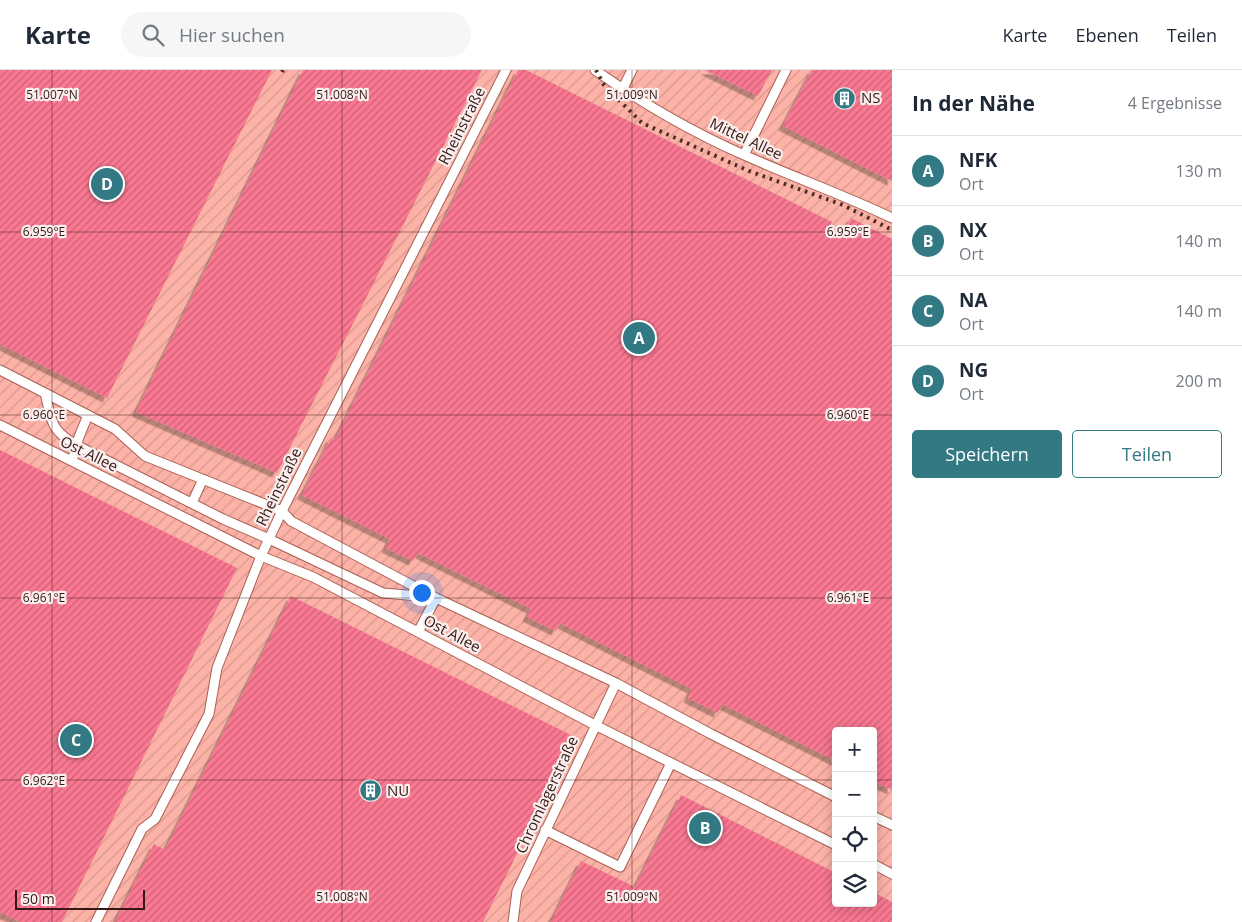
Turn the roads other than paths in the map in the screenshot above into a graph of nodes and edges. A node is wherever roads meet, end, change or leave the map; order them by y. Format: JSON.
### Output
{"nodes":[{"id":1,"x":506,"y":70,"type":"edge"},
{"id":2,"x":596,"y":70,"type":"edge"},
{"id":3,"x":632,"y":70,"type":"edge"},
{"id":4,"x":786,"y":70,"type":"edge"},
{"id":5,"x":623,"y":88,"type":"junction"},
{"id":6,"x":744,"y":155,"type":"junction"},
{"id":7,"x":892,"y":218,"type":"edge"},
{"id":8,"x":0,"y":370,"type":"edge"},
{"id":9,"x":45,"y":393,"type":"junction"},
{"id":10,"x":88,"y":415,"type":"junction"},
{"id":11,"x":0,"y":425,"type":"edge"},
{"id":12,"x":76,"y":445,"type":"junction"},
{"id":13,"x":72,"y":461,"type":"junction"},
{"id":14,"x":203,"y":479,"type":"junction"},
{"id":15,"x":192,"y":503,"type":"junction"},
{"id":16,"x":282,"y":511,"type":"junction"},
{"id":17,"x":269,"y":539,"type":"junction"},
{"id":18,"x":261,"y":556,"type":"junction"},
{"id":19,"x":436,"y":598,"type":"junction"},
{"id":20,"x":418,"y":632,"type":"junction"},
{"id":21,"x":616,"y":683,"type":"junction"},
{"id":22,"x":595,"y":725,"type":"junction"},
{"id":23,"x":671,"y":763,"type":"junction"},
{"id":24,"x":832,"y":795,"type":"edge"},
{"id":25,"x":875,"y":817,"type":"edge"},
{"id":26,"x":892,"y":825,"type":"edge"},
{"id":27,"x":545,"y":830,"type":"junction"},
{"id":28,"x":832,"y":844,"type":"edge"},
{"id":29,"x":877,"y":866,"type":"edge"},
{"id":30,"x":892,"y":874,"type":"edge"},
{"id":31,"x":96,"y":922,"type":"edge"},
{"id":32,"x":513,"y":922,"type":"edge"}],
"edges":[{"from":1,"to":16,"type":"lane","name":"Rheinstraße"},
{"from":2,"to":5,"type":"lane","name":"Mittel Allee"},
{"from":3,"to":5,"type":"lane"},
{"from":4,"to":6,"type":"lane"},
{"from":5,"to":6,"type":"lane","name":"Mittel Allee"},
{"from":6,"to":7,"type":"lane","name":"Mittel Allee"},
{"from":8,"to":9,"type":"lane","name":"Ost Allee"},
{"from":9,"to":10,"type":"lane","name":"Ost Allee"},
{"from":9,"to":12,"type":"lane"},
{"from":10,"to":12,"type":"lane"},
{"from":10,"to":14,"type":"lane","name":"Ost Allee"},
{"from":11,"to":13,"type":"lane","name":"Ost Allee"},
{"from":12,"to":13,"type":"lane"},
{"from":12,"to":15,"type":"lane"},
{"from":13,"to":18,"type":"lane","name":"Ost Allee"},
{"from":14,"to":15,"type":"lane"},
{"from":14,"to":16,"type":"lane","name":"Ost Allee"},
{"from":15,"to":17,"type":"lane"},
{"from":16,"to":17,"type":"lane","name":"Rheinstraße"},
{"from":16,"to":19,"type":"lane","name":"Ost Allee"},
{"from":17,"to":18,"type":"lane","name":"Rheinstraße"},
{"from":17,"to":19,"type":"lane"},
{"from":18,"to":20,"type":"lane","name":"Ost Allee"},
{"from":18,"to":31,"type":"lane","name":"Rheinstraße"},
{"from":19,"to":20,"type":"lane"},
{"from":19,"to":21,"type":"lane","name":"Ost Allee"},
{"from":20,"to":22,"type":"lane","name":"Ost Allee"},
{"from":21,"to":22,"type":"lane","name":"Chromlagerstraße"},
{"from":21,"to":24,"type":"lane","name":"Ost Allee"},
{"from":22,"to":23,"type":"lane","name":"Ost Allee"},
{"from":22,"to":27,"type":"lane","name":"Chromlagerstraße"},
{"from":23,"to":27,"type":"lane"},
{"from":23,"to":28,"type":"lane","name":"Ost Allee"},
{"from":25,"to":26,"type":"lane"},
{"from":27,"to":32,"type":"lane","name":"Chromlagerstraße"},
{"from":29,"to":30,"type":"lane"}]}
